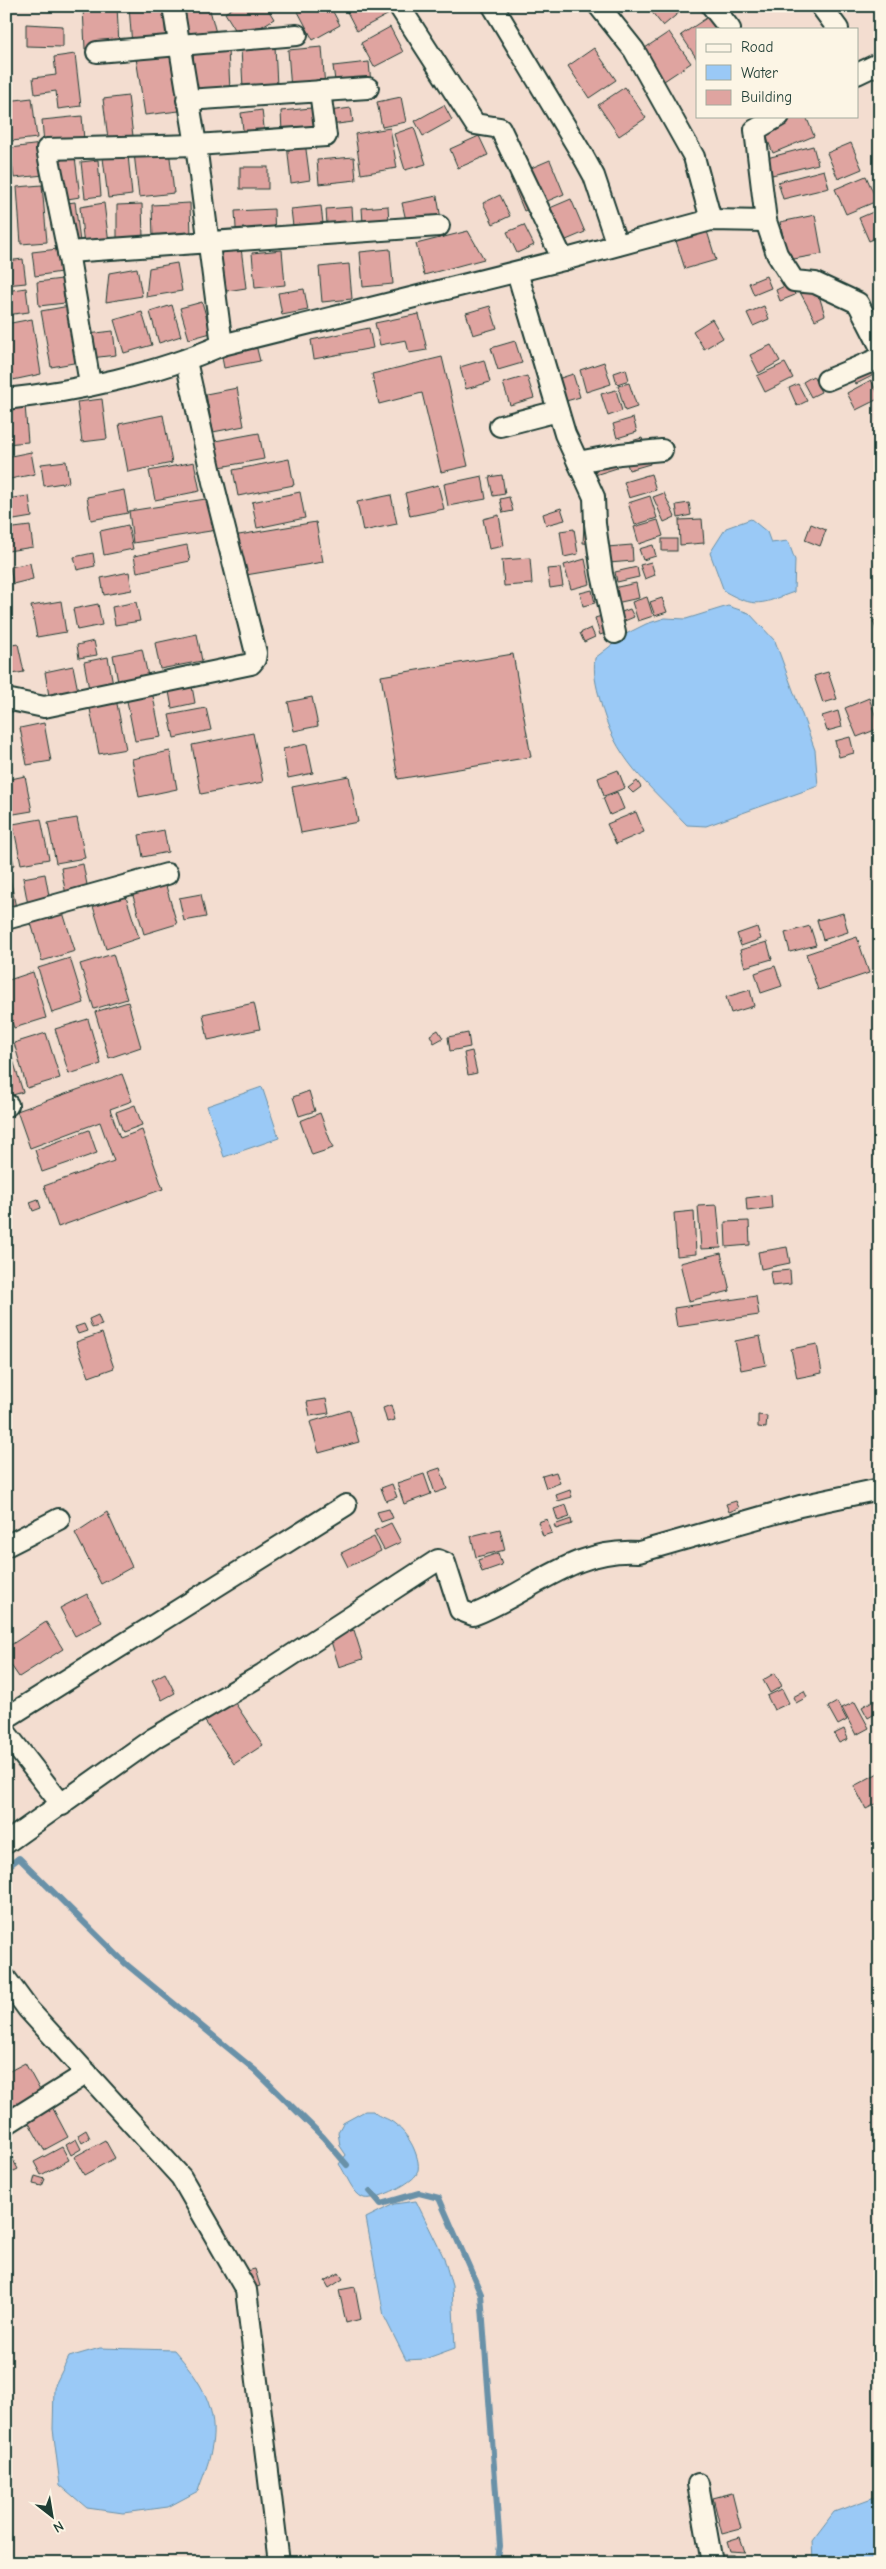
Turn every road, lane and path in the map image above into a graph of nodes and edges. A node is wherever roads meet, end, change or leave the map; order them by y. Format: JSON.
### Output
{"nodes":[{"id":1,"x":173,"y":6,"type":"edge"},
{"id":2,"x":399,"y":6,"type":"edge"},
{"id":3,"x":493,"y":6,"type":"edge"},
{"id":4,"x":599,"y":6,"type":"edge"},
{"id":5,"x":712,"y":6,"type":"edge"},
{"id":6,"x":821,"y":6,"type":"edge"},
{"id":7,"x":729,"y":28,"type":"edge"},
{"id":8,"x":837,"y":28,"type":"edge"},
{"id":9,"x":297,"y":35,"type":"dead end"},
{"id":10,"x":179,"y":45,"type":"junction"},
{"id":11,"x":97,"y":52,"type":"dead end"},
{"id":12,"x":368,"y":88,"type":"dead end"},
{"id":13,"x":320,"y":91,"type":"junction"},
{"id":14,"x":187,"y":100,"type":"junction"},
{"id":15,"x":775,"y":118,"type":"edge"},
{"id":16,"x":196,"y":145,"type":"junction"},
{"id":17,"x":711,"y":220,"type":"junction"},
{"id":18,"x":766,"y":220,"type":"junction"},
{"id":19,"x":439,"y":226,"type":"dead end"},
{"id":20,"x":207,"y":243,"type":"junction"},
{"id":21,"x":618,"y":246,"type":"junction"},
{"id":22,"x":68,"y":252,"type":"junction"},
{"id":23,"x":564,"y":260,"type":"junction"},
{"id":24,"x":517,"y":272,"type":"junction"},
{"id":25,"x":871,"y":310,"type":"edge"},
{"id":26,"x":222,"y":345,"type":"junction"},
{"id":27,"x":880,"y":346,"type":"edge"},
{"id":28,"x":880,"y":358,"type":"edge"},
{"id":29,"x":186,"y":361,"type":"junction"},
{"id":30,"x":826,"y":380,"type":"dead end"},
{"id":31,"x":90,"y":384,"type":"junction"},
{"id":32,"x":6,"y":399,"type":"edge"},
{"id":33,"x":558,"y":411,"type":"junction"},
{"id":34,"x":500,"y":426,"type":"dead end"},
{"id":35,"x":662,"y":450,"type":"dead end"},
{"id":36,"x":578,"y":462,"type":"junction"},
{"id":37,"x":615,"y":633,"type":"dead end"},
{"id":38,"x":6,"y":699,"type":"edge"},
{"id":39,"x":168,"y":874,"type":"dead end"},
{"id":40,"x":6,"y":919,"type":"edge"},
{"id":41,"x":880,"y":1488,"type":"edge"},
{"id":42,"x":346,"y":1505,"type":"dead end"},
{"id":43,"x":60,"y":1519,"type":"dead end"},
{"id":44,"x":6,"y":1546,"type":"edge"},
{"id":45,"x":6,"y":1718,"type":"edge"},
{"id":46,"x":6,"y":1733,"type":"edge"},
{"id":47,"x":62,"y":1805,"type":"junction"},
{"id":48,"x":6,"y":1843,"type":"edge"},
{"id":49,"x":6,"y":1979,"type":"edge"},
{"id":50,"x":87,"y":2073,"type":"junction"},
{"id":51,"x":6,"y":2124,"type":"edge"},
{"id":52,"x":698,"y":2484,"type":"dead end"},
{"id":53,"x":279,"y":2563,"type":"edge"},
{"id":54,"x":712,"y":2563,"type":"edge"}],
"edges":[{"from":1,"to":10,"type":"street"},
{"from":2,"to":23,"type":"street"},
{"from":3,"to":21,"type":"street"},
{"from":4,"to":17,"type":"street"},
{"from":5,"to":7,"type":"street"},
{"from":6,"to":8,"type":"street"},
{"from":9,"to":10,"type":"street"},
{"from":10,"to":11,"type":"street"},
{"from":10,"to":14,"type":"street"},
{"from":12,"to":13,"type":"street"},
{"from":13,"to":14,"type":"street"},
{"from":13,"to":16,"type":"street"},
{"from":14,"to":16,"type":"street"},
{"from":15,"to":18,"type":"street"},
{"from":16,"to":20,"type":"street"},
{"from":16,"to":22,"type":"street"},
{"from":17,"to":18,"type":"street"},
{"from":17,"to":21,"type":"street"},
{"from":18,"to":25,"type":"street"},
{"from":19,"to":20,"type":"street"},
{"from":20,"to":22,"type":"street"},
{"from":20,"to":26,"type":"street"},
{"from":21,"to":23,"type":"street"},
{"from":22,"to":31,"type":"street"},
{"from":23,"to":24,"type":"street"},
{"from":24,"to":26,"type":"street"},
{"from":24,"to":33,"type":"street"},
{"from":25,"to":27,"type":"street"},
{"from":26,"to":29,"type":"street"},
{"from":28,"to":30,"type":"street"},
{"from":29,"to":31,"type":"street"},
{"from":29,"to":38,"type":"street"},
{"from":31,"to":32,"type":"street"},
{"from":33,"to":34,"type":"street"},
{"from":33,"to":36,"type":"street"},
{"from":35,"to":36,"type":"street"},
{"from":36,"to":37,"type":"street"},
{"from":39,"to":40,"type":"street"},
{"from":41,"to":47,"type":"street"},
{"from":42,"to":45,"type":"street"},
{"from":43,"to":44,"type":"street"},
{"from":46,"to":47,"type":"street"},
{"from":47,"to":48,"type":"street"},
{"from":49,"to":50,"type":"street"},
{"from":50,"to":51,"type":"street"},
{"from":50,"to":53,"type":"street"},
{"from":52,"to":54,"type":"street"}]}
